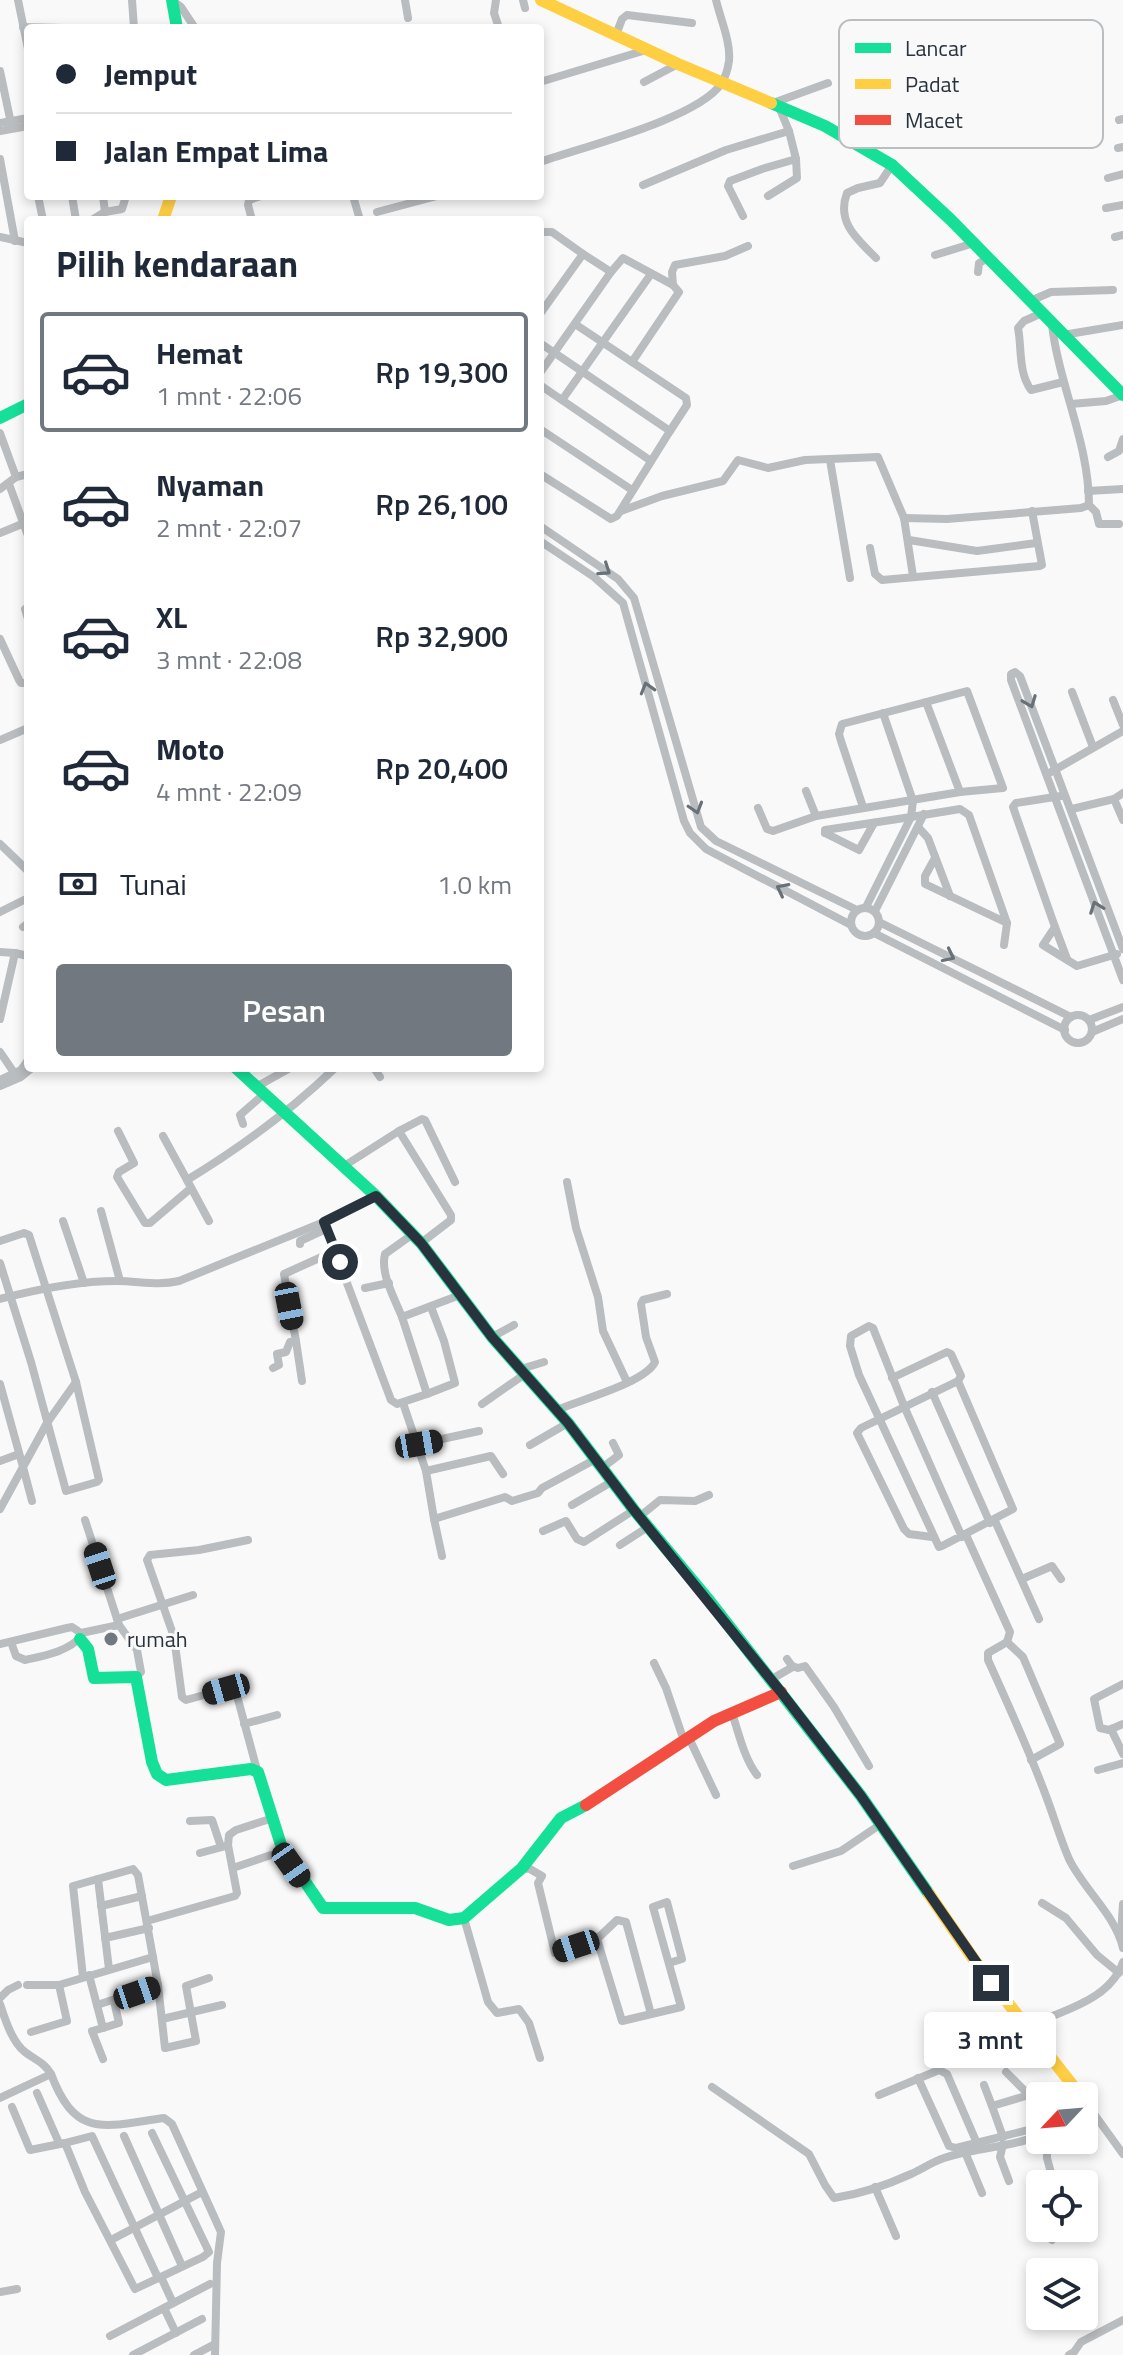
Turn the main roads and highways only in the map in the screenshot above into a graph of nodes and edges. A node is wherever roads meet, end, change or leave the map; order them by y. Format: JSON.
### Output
{"nodes":[{"id":1,"x":541,"y":0,"type":"edge"},
{"id":2,"x":172,"y":1,"type":"edge"},
{"id":3,"x":176,"y":24,"type":"edge"},
{"id":4,"x":839,"y":133,"type":"edge"},
{"id":5,"x":865,"y":148,"type":"edge"},
{"id":6,"x":1123,"y":395,"type":"edge"},
{"id":7,"x":24,"y":407,"type":"edge"},
{"id":8,"x":0,"y":418,"type":"edge"},
{"id":9,"x":240,"y":1072,"type":"edge"},
{"id":10,"x":80,"y":1636,"type":"road end"},
{"id":11,"x":781,"y":1692,"type":"junction"},
{"id":12,"x":1067,"y":2082,"type":"edge"}],
"edges":[{"from":1,"to":4,"type":"main road"},
{"from":2,"to":3,"type":"main road"},
{"from":5,"to":6,"type":"main road"},
{"from":7,"to":8,"type":"main road"},
{"from":9,"to":11,"type":"main road"},
{"from":10,"to":11,"type":"main road"},
{"from":11,"to":12,"type":"main road"}]}
